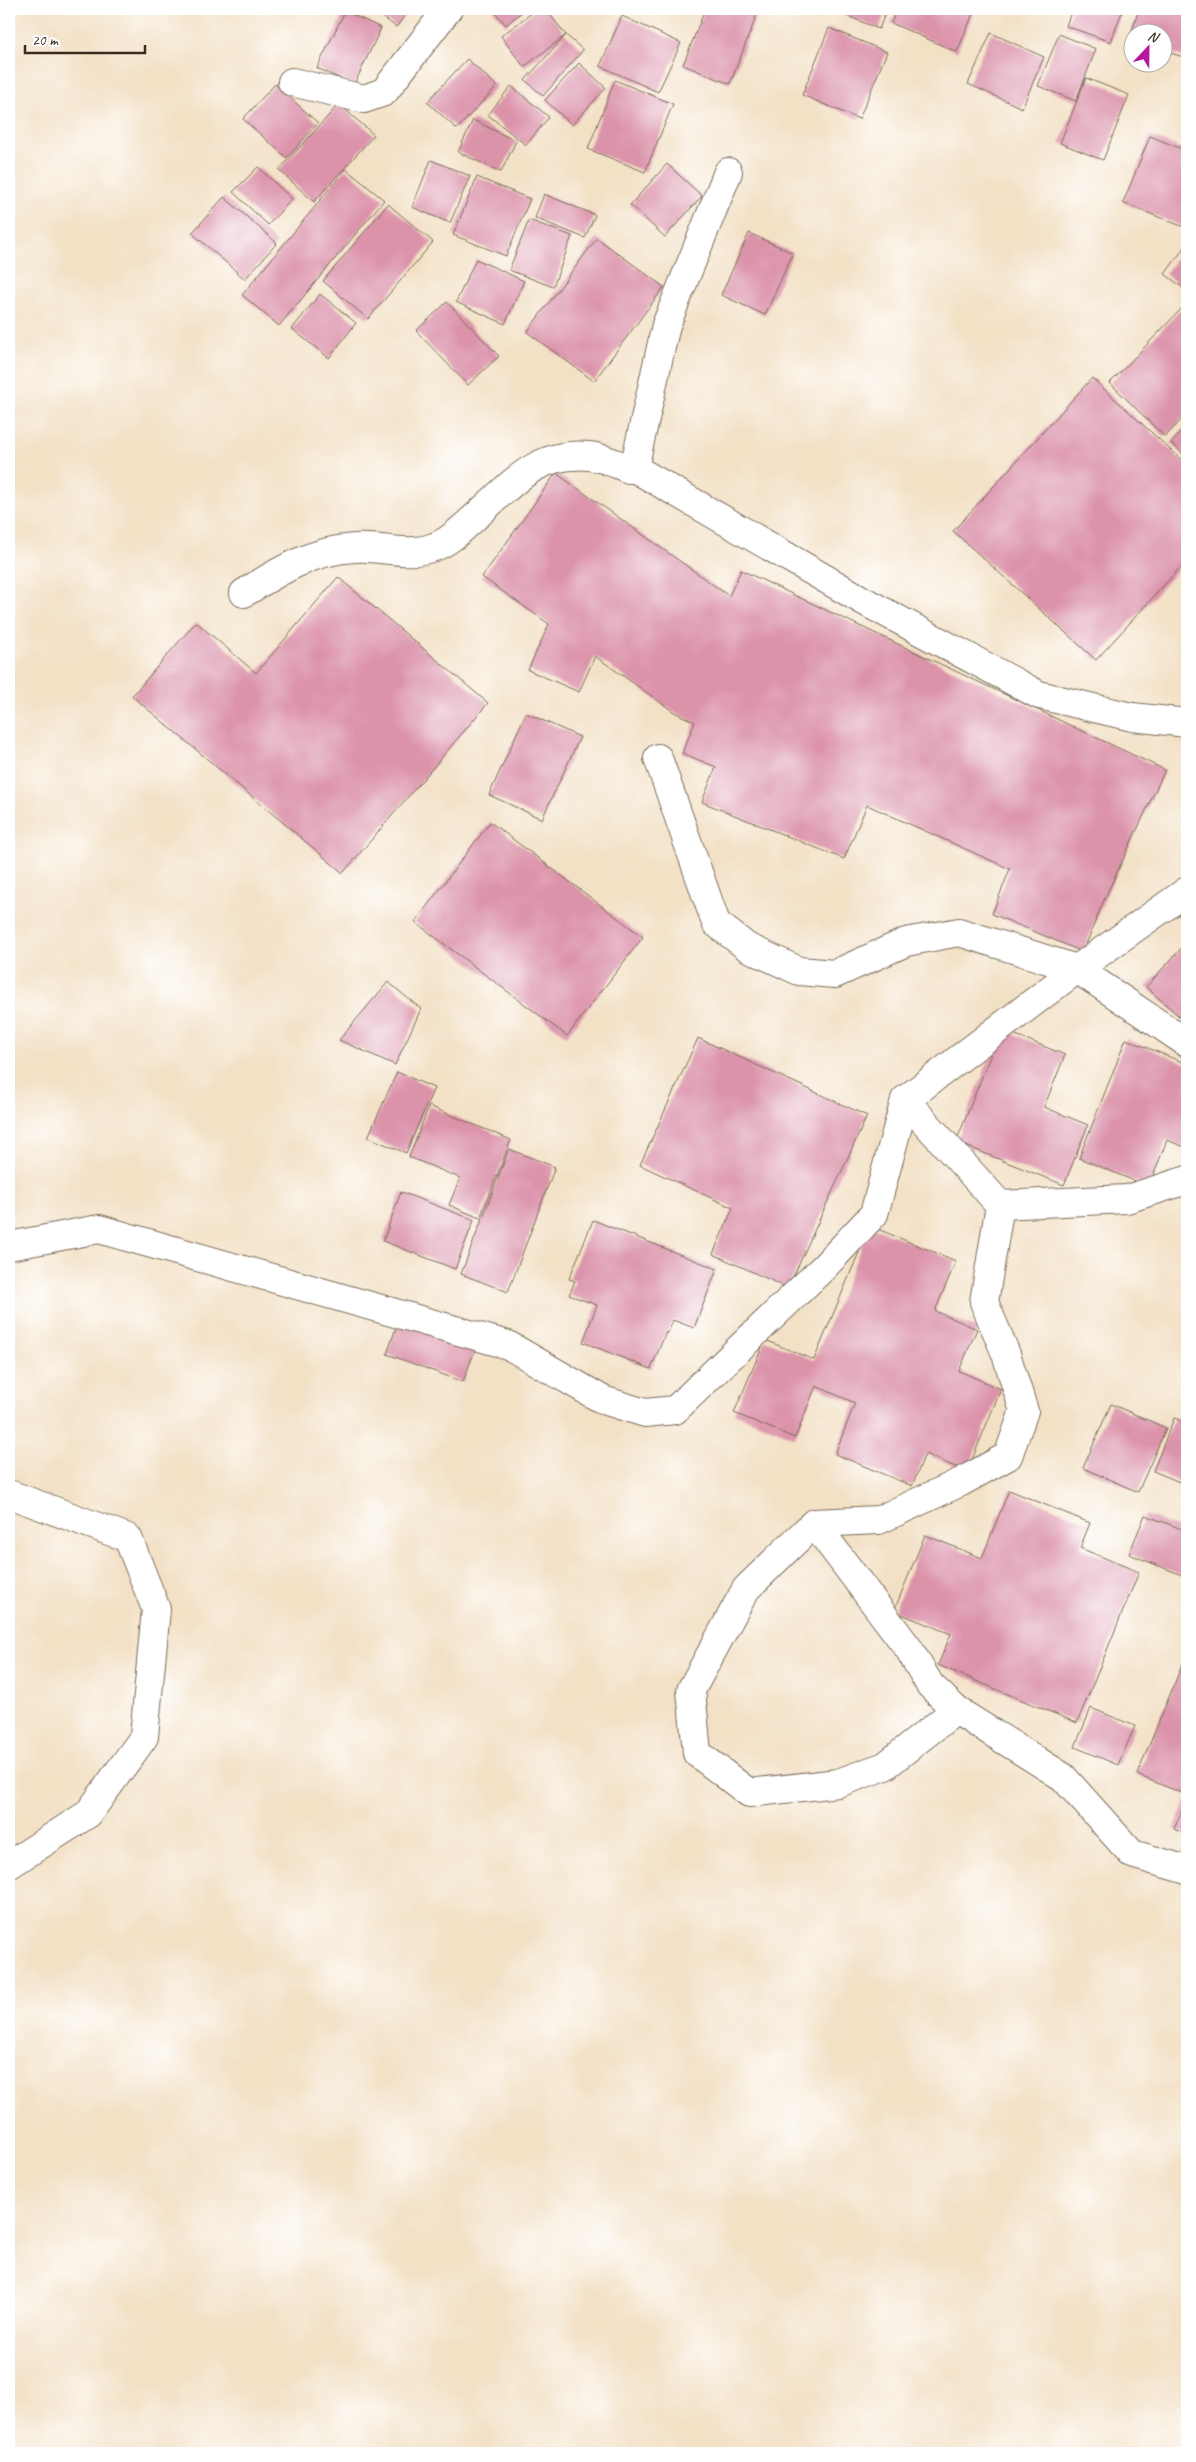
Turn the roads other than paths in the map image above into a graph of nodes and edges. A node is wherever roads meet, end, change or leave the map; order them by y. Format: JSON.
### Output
{"nodes":[{"id":1,"x":448,"y":9,"type":"edge"},
{"id":2,"x":292,"y":82,"type":"dead end"},
{"id":3,"x":728,"y":172,"type":"dead end"},
{"id":4,"x":634,"y":468,"type":"junction"},
{"id":5,"x":244,"y":593,"type":"dead end"},
{"id":6,"x":1187,"y":723,"type":"edge"},
{"id":7,"x":658,"y":758,"type":"dead end"},
{"id":8,"x":1187,"y":891,"type":"edge"},
{"id":9,"x":1077,"y":969,"type":"junction"},
{"id":10,"x":1187,"y":1043,"type":"edge"},
{"id":11,"x":905,"y":1100,"type":"junction"},
{"id":12,"x":1187,"y":1180,"type":"edge"},
{"id":13,"x":1000,"y":1205,"type":"junction"},
{"id":14,"x":9,"y":1246,"type":"edge"},
{"id":15,"x":9,"y":1494,"type":"edge"},
{"id":16,"x":814,"y":1523,"type":"junction"},
{"id":17,"x":956,"y":1710,"type":"junction"},
{"id":18,"x":9,"y":1865,"type":"edge"},
{"id":19,"x":1187,"y":1870,"type":"edge"}],
"edges":[{"from":1,"to":2,"type":"street"},
{"from":3,"to":4,"type":"street"},
{"from":4,"to":5,"type":"street"},
{"from":4,"to":6,"type":"street"},
{"from":7,"to":9,"type":"street"},
{"from":8,"to":9,"type":"street"},
{"from":9,"to":10,"type":"street"},
{"from":9,"to":11,"type":"street"},
{"from":11,"to":13,"type":"street"},
{"from":11,"to":14,"type":"street"},
{"from":12,"to":13,"type":"street"},
{"from":13,"to":16,"type":"street"},
{"from":15,"to":18,"type":"street"},
{"from":16,"to":17,"type":"street"},
{"from":16,"to":17,"type":"street"},
{"from":17,"to":19,"type":"street"}]}
